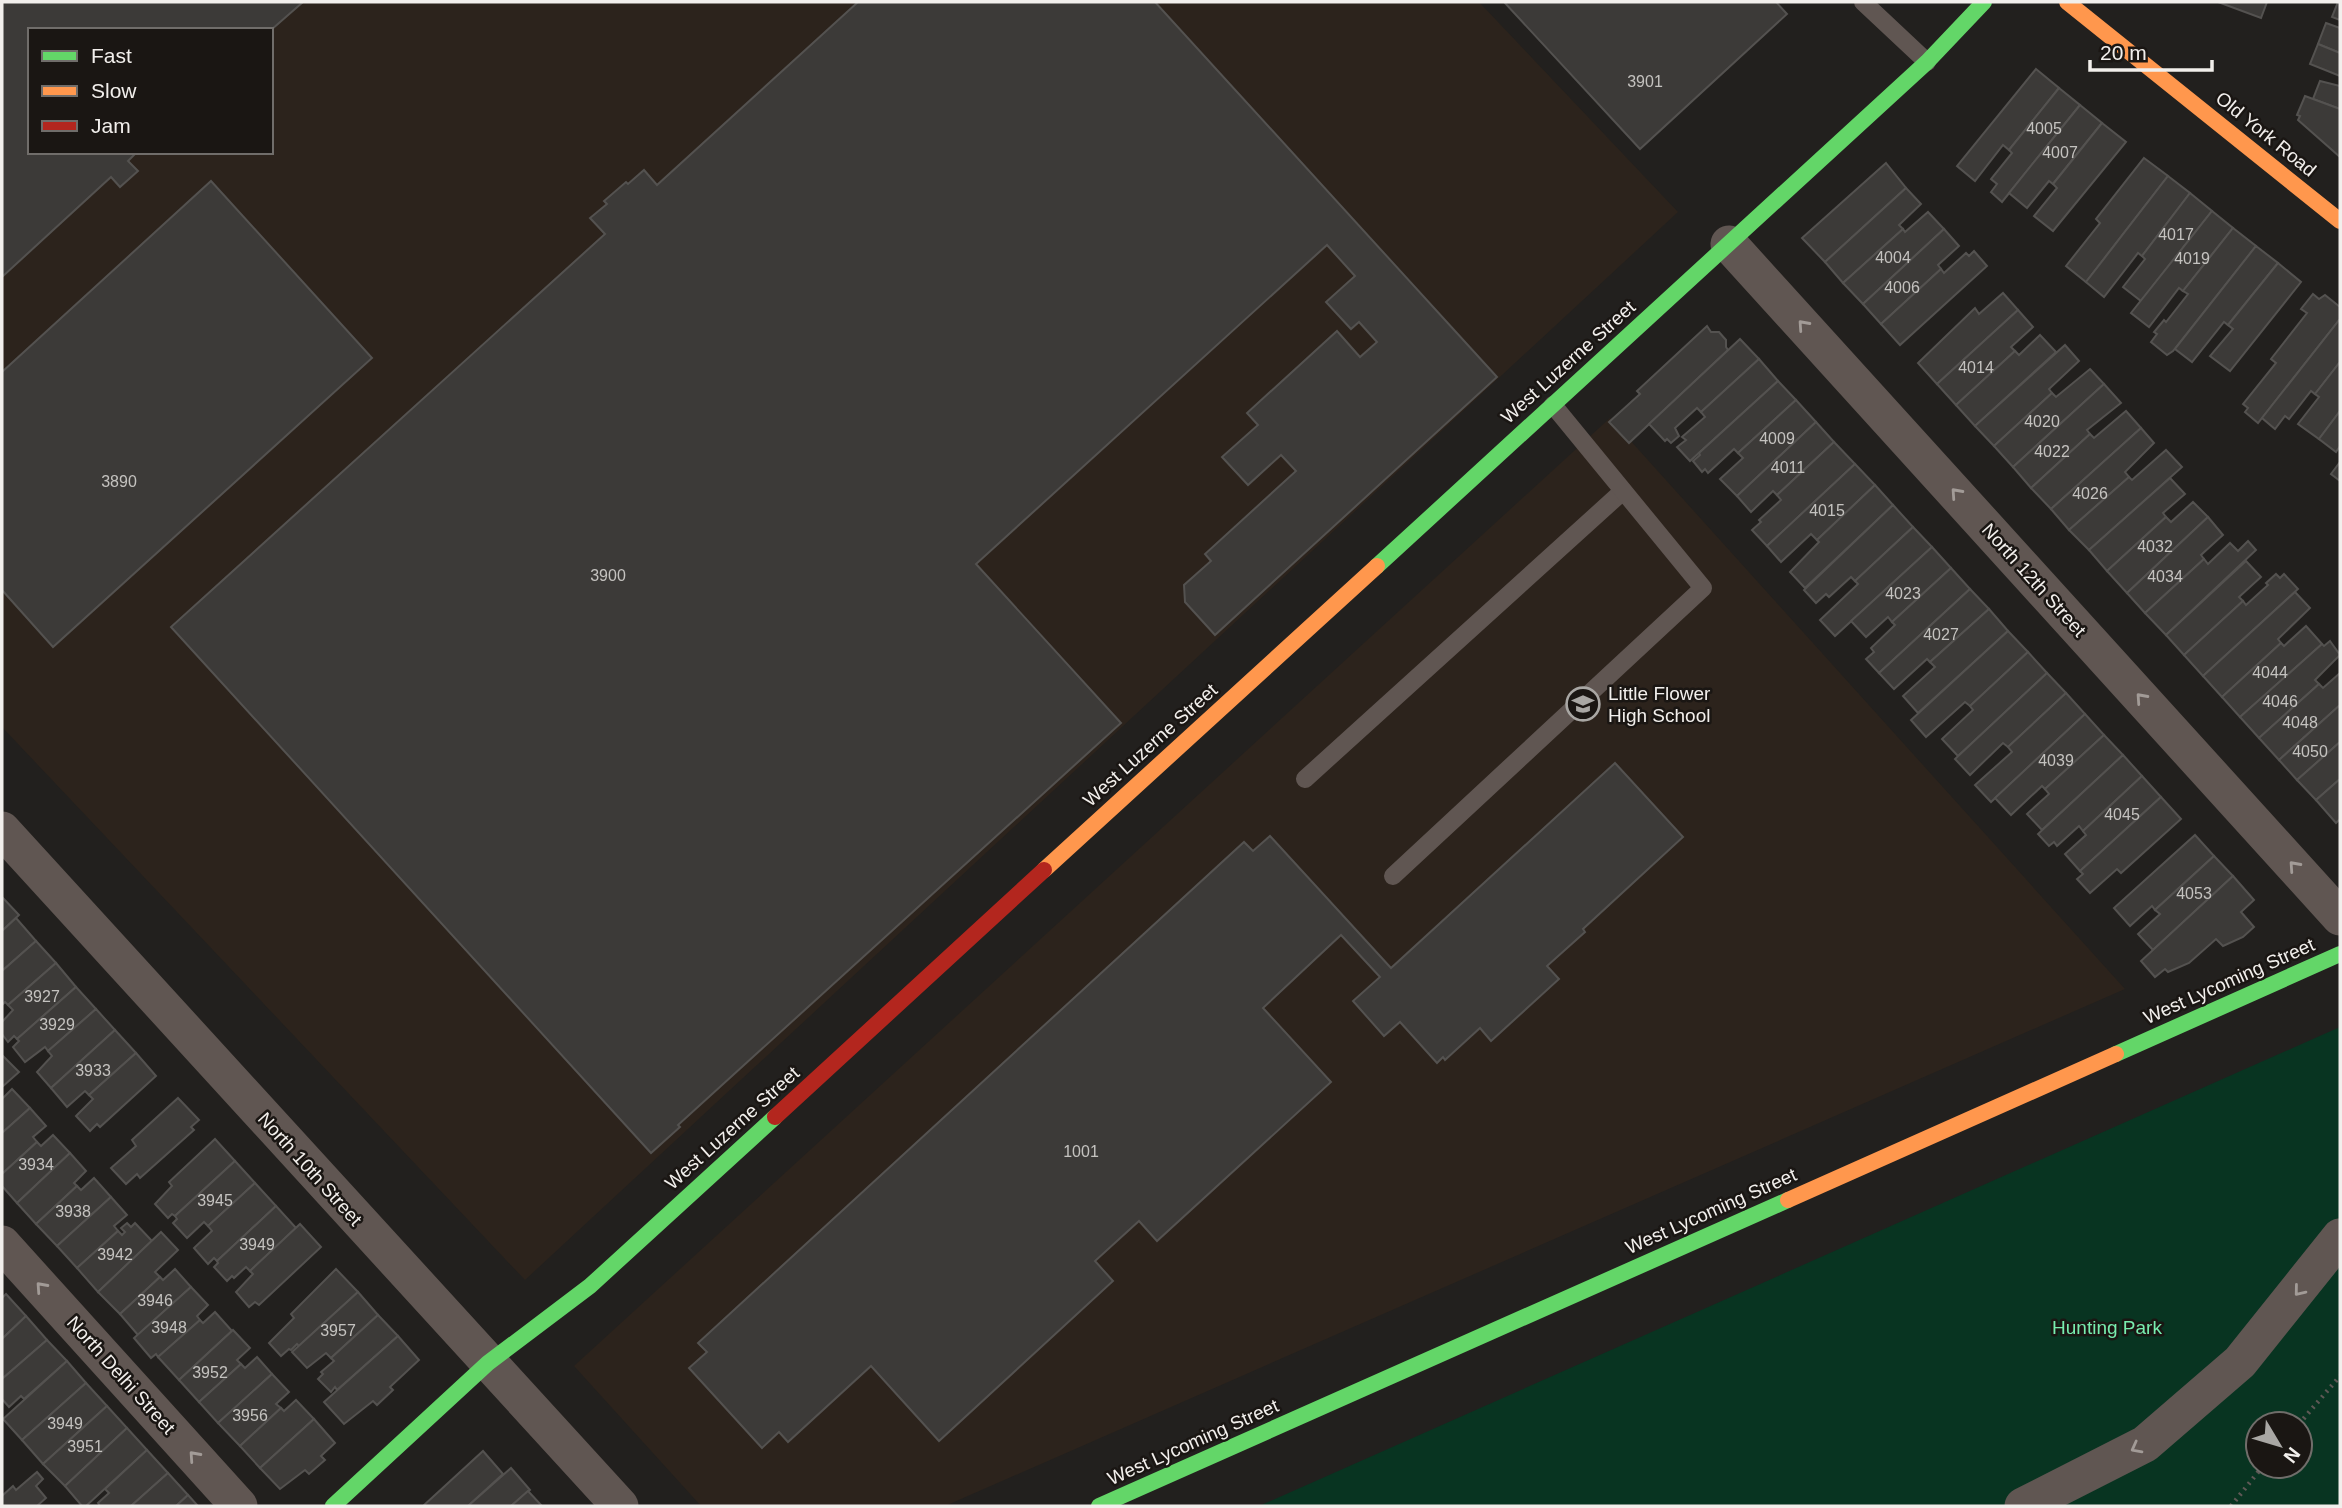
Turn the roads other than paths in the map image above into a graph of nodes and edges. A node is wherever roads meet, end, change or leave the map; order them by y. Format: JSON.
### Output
{"nodes":[{"id":1,"x":1863,"y":2,"type":"edge"},
{"id":2,"x":1984,"y":2,"type":"edge"},
{"id":3,"x":2067,"y":2,"type":"edge"},
{"id":4,"x":1927,"y":62,"type":"junction"},
{"id":5,"x":2340,"y":221,"type":"edge"},
{"id":6,"x":1729,"y":244,"type":"junction"},
{"id":7,"x":1553,"y":405,"type":"junction"},
{"id":8,"x":1623,"y":491,"type":"junction"},
{"id":9,"x":1305,"y":779,"type":"dead end"},
{"id":10,"x":2,"y":830,"type":"edge"},
{"id":11,"x":1393,"y":876,"type":"dead end"},
{"id":12,"x":2340,"y":917,"type":"edge"},
{"id":13,"x":2340,"y":954,"type":"edge"},
{"id":14,"x":2340,"y":1237,"type":"edge"},
{"id":15,"x":2,"y":1244,"type":"edge"},
{"id":16,"x":488,"y":1363,"type":"junction"},
{"id":17,"x":239,"y":1506,"type":"edge"},
{"id":18,"x":333,"y":1506,"type":"edge"},
{"id":19,"x":620,"y":1506,"type":"edge"},
{"id":20,"x":1099,"y":1506,"type":"edge"},
{"id":21,"x":2023,"y":1506,"type":"edge"}],
"edges":[{"from":1,"to":4,"type":"lane"},
{"from":2,"to":4,"type":"street","name":"West Luzerne Street"},
{"from":3,"to":5,"type":"street","name":"Old York Road"},
{"from":4,"to":6,"type":"street","name":"West Luzerne Street"},
{"from":6,"to":7,"type":"street","name":"West Luzerne Street"},
{"from":12,"to":6,"type":"street","name":"North 12th Street","one_way":true},
{"from":7,"to":8,"type":"lane"},
{"from":7,"to":16,"type":"street","name":"West Luzerne Street"},
{"from":8,"to":9,"type":"lane"},
{"from":8,"to":11,"type":"lane"},
{"from":10,"to":16,"type":"street","name":"North 10th Street"},
{"from":13,"to":20,"type":"street","name":"West Lycoming Street"},
{"from":14,"to":21,"type":"street","one_way":true},
{"from":17,"to":15,"type":"street","name":"North Delhi Street","one_way":true},
{"from":16,"to":18,"type":"street","name":"West Luzerne Street"},
{"from":16,"to":19,"type":"street","name":"North 10th Street"}]}
